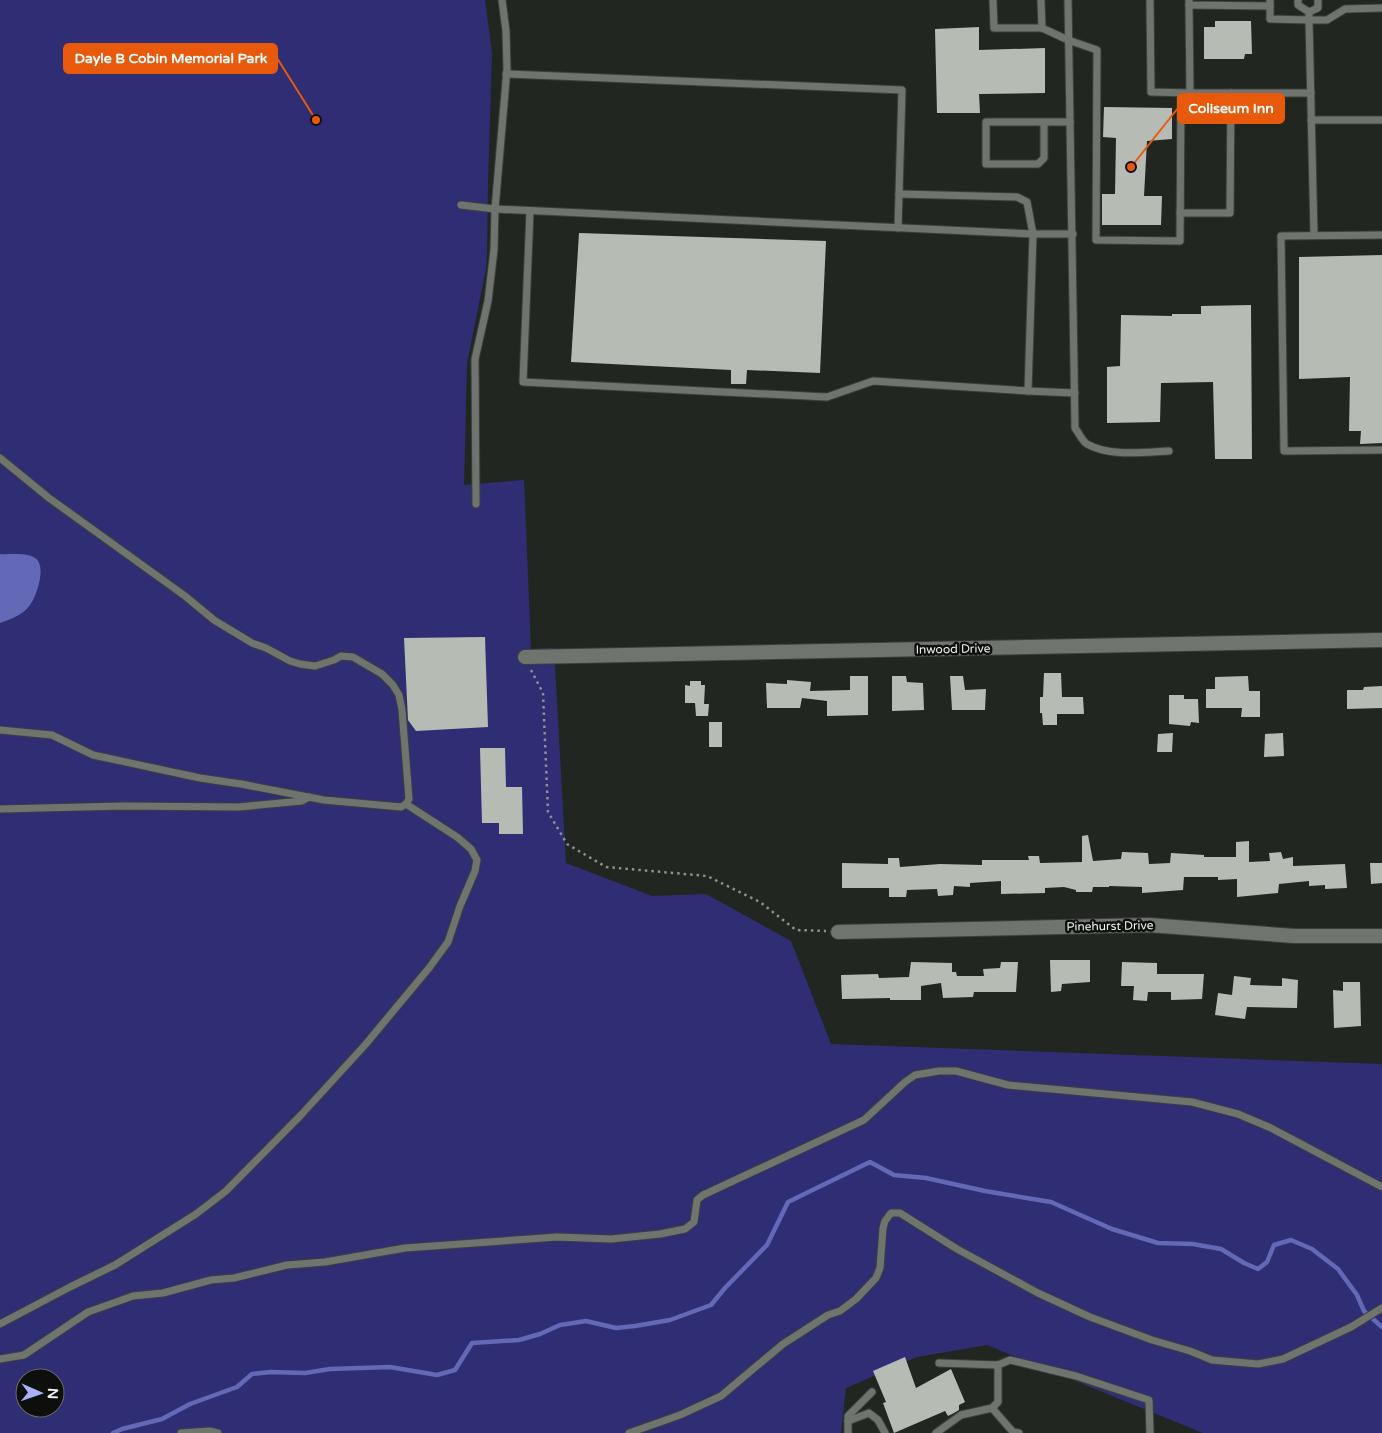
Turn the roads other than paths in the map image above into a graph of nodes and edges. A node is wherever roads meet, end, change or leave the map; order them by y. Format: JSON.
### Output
{"nodes":[{"id":1,"x":502,"y":0,"type":"edge"},
{"id":2,"x":993,"y":0,"type":"edge"},
{"id":3,"x":1041,"y":0,"type":"edge"},
{"id":4,"x":1068,"y":0,"type":"edge"},
{"id":5,"x":1150,"y":0,"type":"edge"},
{"id":6,"x":1298,"y":0,"type":"edge"},
{"id":7,"x":1318,"y":0,"type":"edge"},
{"id":8,"x":1189,"y":2,"type":"edge"},
{"id":9,"x":1270,"y":3,"type":"edge"},
{"id":10,"x":1382,"y":8,"type":"edge"},
{"id":11,"x":1309,"y":16,"type":"junction"},
{"id":12,"x":1042,"y":28,"type":"junction"},
{"id":13,"x":1068,"y":40,"type":"junction"},
{"id":14,"x":506,"y":74,"type":"junction"},
{"id":15,"x":1181,"y":93,"type":"junction"},
{"id":16,"x":1190,"y":93,"type":"junction"},
{"id":17,"x":1231,"y":93,"type":"junction"},
{"id":18,"x":1311,"y":93,"type":"junction"},
{"id":19,"x":1311,"y":120,"type":"junction"},
{"id":20,"x":1382,"y":120,"type":"edge"},
{"id":21,"x":1044,"y":122,"type":"junction"},
{"id":22,"x":1070,"y":122,"type":"junction"},
{"id":23,"x":899,"y":194,"type":"junction"},
{"id":24,"x":461,"y":205,"type":"dead end"},
{"id":25,"x":496,"y":209,"type":"junction"},
{"id":26,"x":530,"y":211,"type":"junction"},
{"id":27,"x":1180,"y":213,"type":"junction"},
{"id":28,"x":898,"y":228,"type":"junction"},
{"id":29,"x":1033,"y":234,"type":"junction"},
{"id":30,"x":1073,"y":234,"type":"junction"},
{"id":31,"x":1314,"y":235,"type":"junction"},
{"id":32,"x":1382,"y":235,"type":"edge"},
{"id":33,"x":1028,"y":391,"type":"junction"},
{"id":34,"x":1075,"y":393,"type":"junction"},
{"id":35,"x":1382,"y":450,"type":"edge"},
{"id":36,"x":1170,"y":451,"type":"dead end"},
{"id":37,"x":0,"y":458,"type":"edge"},
{"id":38,"x":476,"y":504,"type":"dead end"},
{"id":39,"x":1382,"y":640,"type":"edge"},
{"id":40,"x":524,"y":657,"type":"road end"},
{"id":41,"x":0,"y":730,"type":"edge"},
{"id":42,"x":309,"y":797,"type":"junction"},
{"id":43,"x":406,"y":804,"type":"junction"},
{"id":44,"x":0,"y":809,"type":"edge"},
{"id":45,"x":838,"y":932,"type":"road end"},
{"id":46,"x":1382,"y":936,"type":"edge"},
{"id":47,"x":1382,"y":1187,"type":"edge"},
{"id":48,"x":1380,"y":1309,"type":"edge"},
{"id":49,"x":0,"y":1324,"type":"edge"},
{"id":50,"x":0,"y":1359,"type":"edge"},
{"id":51,"x":939,"y":1363,"type":"dead end"},
{"id":52,"x":998,"y":1365,"type":"junction"},
{"id":53,"x":872,"y":1392,"type":"dead end"},
{"id":54,"x":992,"y":1408,"type":"junction"},
{"id":55,"x":848,"y":1421,"type":"junction"},
{"id":56,"x":181,"y":1433,"type":"edge"},
{"id":57,"x":218,"y":1433,"type":"edge"},
{"id":58,"x":629,"y":1433,"type":"edge"},
{"id":59,"x":848,"y":1433,"type":"edge"},
{"id":60,"x":885,"y":1433,"type":"edge"},
{"id":61,"x":936,"y":1433,"type":"edge"},
{"id":62,"x":1019,"y":1433,"type":"edge"},
{"id":63,"x":1150,"y":1433,"type":"edge"}],
"edges":[{"from":1,"to":14,"type":"lane"},
{"from":2,"to":12,"type":"lane"},
{"from":3,"to":12,"type":"lane"},
{"from":4,"to":13,"type":"lane"},
{"from":5,"to":15,"type":"lane"},
{"from":6,"to":11,"type":"lane"},
{"from":7,"to":11,"type":"lane"},
{"from":8,"to":9,"type":"lane"},
{"from":8,"to":16,"type":"lane"},
{"from":9,"to":11,"type":"lane"},
{"from":10,"to":11,"type":"lane"},
{"from":11,"to":18,"type":"lane"},
{"from":12,"to":13,"type":"lane"},
{"from":13,"to":22,"type":"lane"},
{"from":13,"to":27,"type":"lane"},
{"from":14,"to":23,"type":"lane"},
{"from":14,"to":25,"type":"lane"},
{"from":15,"to":16,"type":"lane"},
{"from":15,"to":27,"type":"lane"},
{"from":16,"to":17,"type":"lane"},
{"from":17,"to":18,"type":"lane"},
{"from":17,"to":27,"type":"lane"},
{"from":18,"to":19,"type":"lane"},
{"from":19,"to":20,"type":"lane"},
{"from":19,"to":31,"type":"lane"},
{"from":21,"to":21,"type":"lane"},
{"from":21,"to":22,"type":"lane"},
{"from":22,"to":30,"type":"lane"},
{"from":23,"to":28,"type":"lane"},
{"from":23,"to":29,"type":"lane"},
{"from":24,"to":25,"type":"lane"},
{"from":25,"to":26,"type":"lane"},
{"from":25,"to":38,"type":"lane"},
{"from":26,"to":28,"type":"lane"},
{"from":26,"to":33,"type":"lane"},
{"from":28,"to":29,"type":"lane"},
{"from":29,"to":30,"type":"lane"},
{"from":29,"to":33,"type":"lane"},
{"from":30,"to":34,"type":"lane"},
{"from":31,"to":32,"type":"lane"},
{"from":31,"to":35,"type":"lane"},
{"from":33,"to":34,"type":"lane"},
{"from":34,"to":36,"type":"lane"},
{"from":37,"to":43,"type":"lane"},
{"from":39,"to":40,"type":"street","name":"Inwood Drive"},
{"from":41,"to":42,"type":"lane"},
{"from":42,"to":43,"type":"lane"},
{"from":42,"to":44,"type":"lane"},
{"from":43,"to":49,"type":"lane"},
{"from":45,"to":46,"type":"street","name":"Pinehurst Drive"},
{"from":47,"to":50,"type":"lane"},
{"from":48,"to":58,"type":"lane"},
{"from":51,"to":52,"type":"lane"},
{"from":52,"to":54,"type":"lane"},
{"from":52,"to":63,"type":"lane"},
{"from":53,"to":55,"type":"lane"},
{"from":54,"to":61,"type":"lane"},
{"from":54,"to":62,"type":"lane"},
{"from":55,"to":59,"type":"lane"},
{"from":55,"to":60,"type":"lane"},
{"from":56,"to":57,"type":"lane"}]}
